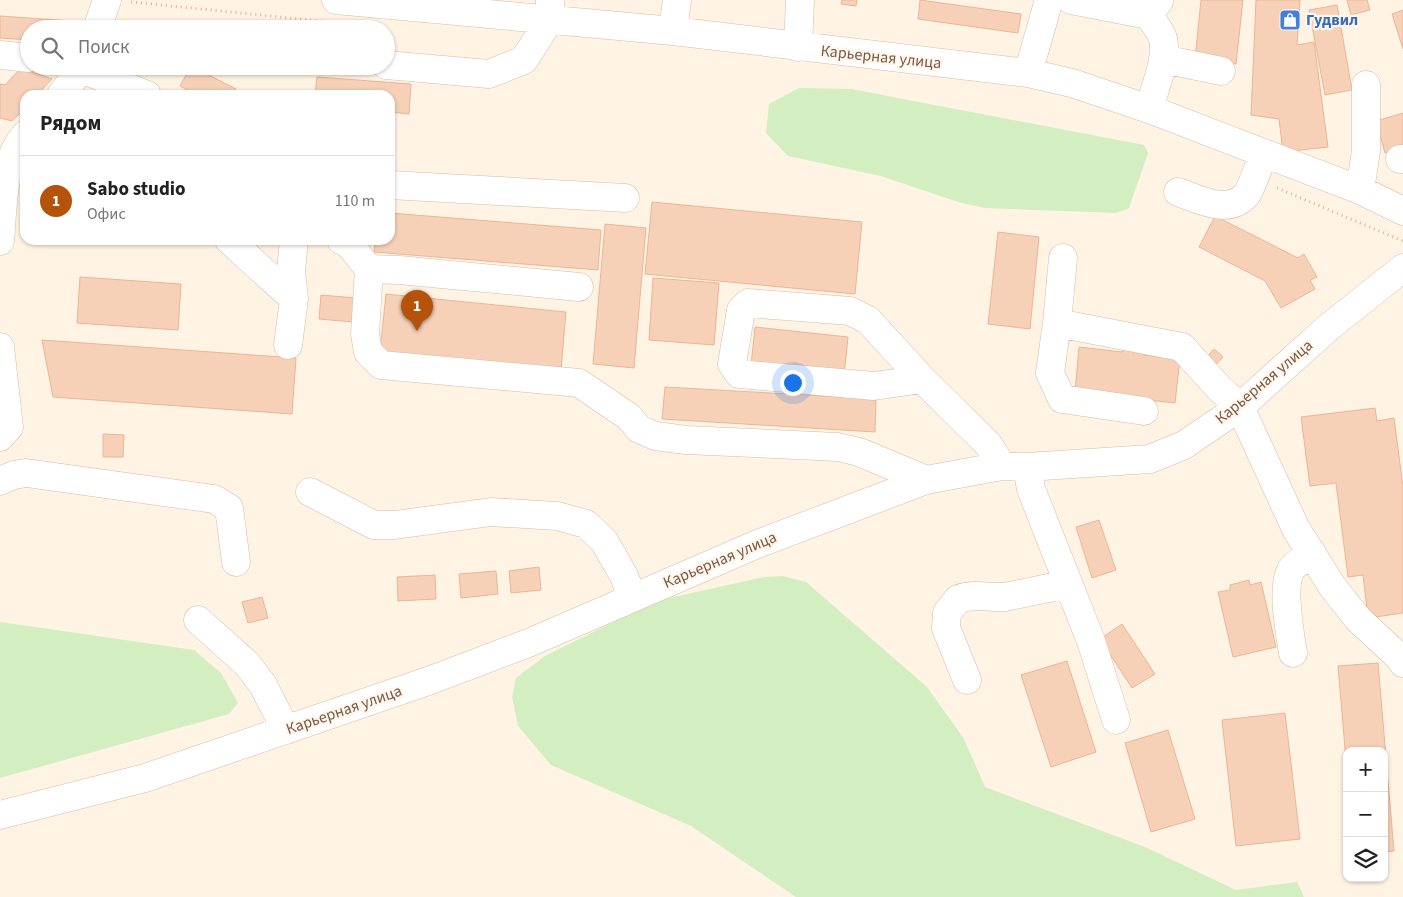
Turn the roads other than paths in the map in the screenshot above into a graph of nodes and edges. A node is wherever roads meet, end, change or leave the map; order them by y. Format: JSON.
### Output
{"nodes":[{"id":1,"x":115,"y":0,"type":"edge"},
{"id":2,"x":677,"y":0,"type":"edge"},
{"id":3,"x":800,"y":0,"type":"edge"},
{"id":4,"x":1049,"y":0,"type":"edge"},
{"id":5,"x":1071,"y":0,"type":"edge"},
{"id":6,"x":1154,"y":7,"type":"edge"},
{"id":7,"x":550,"y":10,"type":"edge"},
{"id":8,"x":332,"y":11,"type":"edge"},
{"id":9,"x":103,"y":20,"type":"edge"},
{"id":10,"x":673,"y":31,"type":"junction"},
{"id":11,"x":798,"y":47,"type":"junction"},
{"id":12,"x":0,"y":55,"type":"edge"},
{"id":13,"x":20,"y":57,"type":"edge"},
{"id":14,"x":1163,"y":59,"type":"junction"},
{"id":15,"x":395,"y":66,"type":"edge"},
{"id":16,"x":1221,"y":71,"type":"dead end"},
{"id":17,"x":1028,"y":73,"type":"junction"},
{"id":18,"x":75,"y":75,"type":"edge"},
{"id":19,"x":99,"y":75,"type":"edge"},
{"id":20,"x":1366,"y":85,"type":"dead end"},
{"id":21,"x":64,"y":90,"type":"edge"},
{"id":22,"x":135,"y":90,"type":"edge"},
{"id":23,"x":1148,"y":109,"type":"junction"},
{"id":24,"x":20,"y":141,"type":"edge"},
{"id":25,"x":1264,"y":154,"type":"junction"},
{"id":26,"x":395,"y":185,"type":"edge"},
{"id":27,"x":1360,"y":190,"type":"junction"},
{"id":28,"x":1178,"y":192,"type":"dead end"},
{"id":29,"x":3,"y":196,"type":"edge"},
{"id":30,"x":626,"y":198,"type":"dead end"},
{"id":31,"x":1403,"y":211,"type":"edge"},
{"id":32,"x":0,"y":241,"type":"edge"},
{"id":33,"x":234,"y":245,"type":"edge"},
{"id":34,"x":294,"y":245,"type":"edge"},
{"id":35,"x":350,"y":245,"type":"edge"},
{"id":36,"x":1063,"y":258,"type":"dead end"},
{"id":37,"x":1403,"y":268,"type":"edge"},
{"id":38,"x":369,"y":269,"type":"junction"},
{"id":39,"x":579,"y":287,"type":"dead end"},
{"id":40,"x":294,"y":299,"type":"junction"},
{"id":41,"x":1057,"y":323,"type":"junction"},
{"id":42,"x":288,"y":345,"type":"dead end"},
{"id":43,"x":0,"y":347,"type":"edge"},
{"id":44,"x":922,"y":379,"type":"junction"},
{"id":45,"x":1240,"y":407,"type":"junction"},
{"id":46,"x":1144,"y":411,"type":"dead end"},
{"id":47,"x":3,"y":430,"type":"edge"},
{"id":48,"x":1015,"y":467,"type":"junction"},
{"id":49,"x":926,"y":480,"type":"junction"},
{"id":50,"x":0,"y":481,"type":"edge"},
{"id":51,"x":310,"y":492,"type":"dead end"},
{"id":52,"x":1312,"y":553,"type":"junction"},
{"id":53,"x":236,"y":562,"type":"dead end"},
{"id":54,"x":1068,"y":584,"type":"junction"},
{"id":55,"x":632,"y":597,"type":"junction"},
{"id":56,"x":198,"y":620,"type":"dead end"},
{"id":57,"x":1292,"y":653,"type":"dead end"},
{"id":58,"x":1403,"y":663,"type":"edge"},
{"id":59,"x":967,"y":680,"type":"dead end"},
{"id":60,"x":1116,"y":720,"type":"dead end"},
{"id":61,"x":286,"y":730,"type":"junction"},
{"id":62,"x":0,"y":816,"type":"edge"}],
"edges":[{"from":1,"to":9,"type":"street"},
{"from":2,"to":10,"type":"street"},
{"from":3,"to":11,"type":"street"},
{"from":4,"to":17,"type":"street"},
{"from":5,"to":6,"type":"street"},
{"from":6,"to":14,"type":"street"},
{"from":7,"to":8,"type":"street","name":"Карьерная улица"},
{"from":7,"to":10,"type":"street","name":"Карьерная улица"},
{"from":7,"to":15,"type":"street"},
{"from":10,"to":11,"type":"street","name":"Карьерная улица"},
{"from":11,"to":17,"type":"street","name":"Карьерная улица"},
{"from":12,"to":13,"type":"street"},
{"from":14,"to":16,"type":"street"},
{"from":14,"to":23,"type":"street"},
{"from":17,"to":23,"type":"street","name":"Карьерная улица"},
{"from":18,"to":21,"type":"street"},
{"from":19,"to":22,"type":"street"},
{"from":20,"to":27,"type":"street"},
{"from":23,"to":25,"type":"street","name":"Карьерная улица"},
{"from":24,"to":29,"type":"street"},
{"from":25,"to":27,"type":"street","name":"Карьерная улица"},
{"from":25,"to":28,"type":"street"},
{"from":26,"to":30,"type":"street"},
{"from":27,"to":31,"type":"street","name":"Карьерная улица"},
{"from":29,"to":32,"type":"street"},
{"from":33,"to":40,"type":"street"},
{"from":34,"to":40,"type":"street"},
{"from":35,"to":38,"type":"street"},
{"from":36,"to":41,"type":"street"},
{"from":37,"to":45,"type":"street","name":"Карьерная улица"},
{"from":38,"to":39,"type":"street"},
{"from":38,"to":49,"type":"street"},
{"from":40,"to":42,"type":"street"},
{"from":41,"to":45,"type":"street"},
{"from":41,"to":46,"type":"street"},
{"from":43,"to":47,"type":"street"},
{"from":44,"to":44,"type":"street"},
{"from":44,"to":48,"type":"street"},
{"from":45,"to":48,"type":"street","name":"Карьерная улица"},
{"from":45,"to":52,"type":"street"},
{"from":48,"to":49,"type":"street","name":"Карьерная улица"},
{"from":48,"to":54,"type":"street"},
{"from":49,"to":55,"type":"street","name":"Карьерная улица"},
{"from":50,"to":53,"type":"street"},
{"from":51,"to":55,"type":"street"},
{"from":52,"to":57,"type":"street"},
{"from":52,"to":58,"type":"street"},
{"from":54,"to":59,"type":"street"},
{"from":54,"to":60,"type":"street"},
{"from":55,"to":61,"type":"street","name":"Карьерная улица"},
{"from":56,"to":61,"type":"street"},
{"from":61,"to":62,"type":"street","name":"Карьерная улица"}]}
